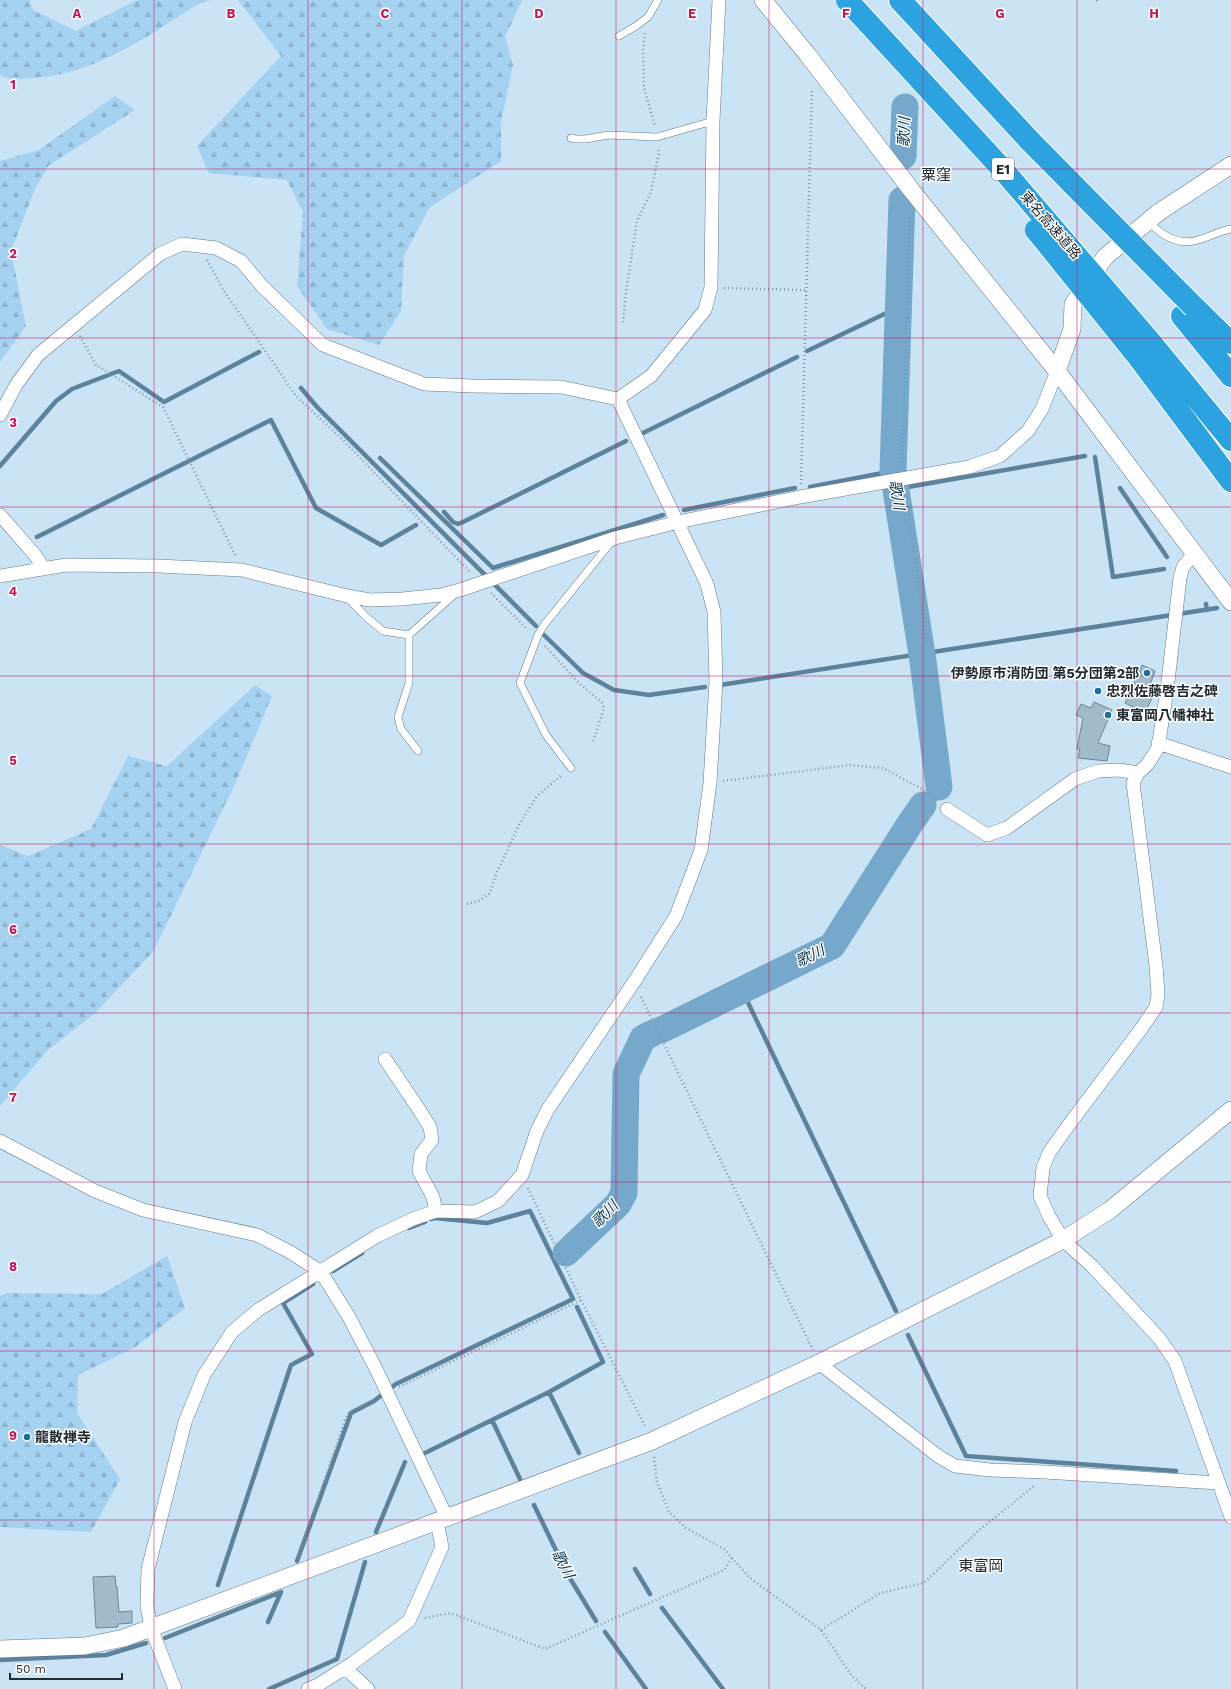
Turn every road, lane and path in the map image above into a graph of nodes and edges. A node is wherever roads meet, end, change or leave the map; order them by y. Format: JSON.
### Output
{"nodes":[{"id":1,"x":658,"y":0,"type":"edge"},
{"id":2,"x":718,"y":0,"type":"edge"},
{"id":3,"x":763,"y":0,"type":"edge"},
{"id":4,"x":900,"y":0,"type":"edge"},
{"id":5,"x":852,"y":5,"type":"edge"},
{"id":6,"x":648,"y":17,"type":"junction"},
{"id":7,"x":619,"y":36,"type":"dead end"},
{"id":8,"x":812,"y":61,"type":"junction"},
{"id":9,"x":713,"y":121,"type":"junction"},
{"id":10,"x":657,"y":137,"type":"junction"},
{"id":11,"x":570,"y":138,"type":"dead end"},
{"id":12,"x":1231,"y":165,"type":"edge"},
{"id":13,"x":912,"y":191,"type":"junction"},
{"id":14,"x":1148,"y":220,"type":"junction"},
{"id":15,"x":1231,"y":229,"type":"edge"},
{"id":16,"x":200,"y":247,"type":"junction"},
{"id":17,"x":711,"y":287,"type":"junction"},
{"id":18,"x":805,"y":290,"type":"junction"},
{"id":19,"x":1188,"y":312,"type":"junction"},
{"id":20,"x":623,"y":322,"type":"dead end"},
{"id":21,"x":74,"y":324,"type":"junction"},
{"id":22,"x":1231,"y":343,"type":"edge"},
{"id":23,"x":1144,"y":349,"type":"junction"},
{"id":24,"x":1057,"y":371,"type":"junction"},
{"id":25,"x":1231,"y":376,"type":"edge"},
{"id":26,"x":618,"y":399,"type":"junction"},
{"id":27,"x":0,"y":415,"type":"edge"},
{"id":28,"x":1231,"y":440,"type":"edge"},
{"id":29,"x":897,"y":480,"type":"junction"},
{"id":30,"x":1231,"y":480,"type":"edge"},
{"id":31,"x":800,"y":497,"type":"junction"},
{"id":32,"x":0,"y":515,"type":"edge"},
{"id":33,"x":678,"y":522,"type":"junction"},
{"id":34,"x":615,"y":538,"type":"junction"},
{"id":35,"x":1194,"y":554,"type":"junction"},
{"id":36,"x":44,"y":569,"type":"junction"},
{"id":37,"x":242,"y":570,"type":"junction"},
{"id":38,"x":0,"y":576,"type":"edge"},
{"id":39,"x":486,"y":580,"type":"junction"},
{"id":40,"x":460,"y":590,"type":"junction"},
{"id":41,"x":347,"y":596,"type":"junction"},
{"id":42,"x":1231,"y":602,"type":"edge"},
{"id":43,"x":409,"y":636,"type":"junction"},
{"id":44,"x":537,"y":638,"type":"junction"},
{"id":45,"x":927,"y":643,"type":"dead end"},
{"id":46,"x":593,"y":742,"type":"dead end"},
{"id":47,"x":1158,"y":743,"type":"junction"},
{"id":48,"x":418,"y":751,"type":"dead end"},
{"id":49,"x":1231,"y":767,"type":"edge"},
{"id":50,"x":571,"y":768,"type":"joint"},
{"id":51,"x":1138,"y":773,"type":"junction"},
{"id":52,"x":710,"y":783,"type":"junction"},
{"id":53,"x":947,"y":809,"type":"joint"},
{"id":54,"x":467,"y":904,"type":"dead end"},
{"id":55,"x":634,"y":982,"type":"junction"},
{"id":56,"x":385,"y":1058,"type":"dead end"},
{"id":57,"x":1231,"y":1110,"type":"edge"},
{"id":58,"x":0,"y":1141,"type":"edge"},
{"id":59,"x":436,"y":1210,"type":"junction"},
{"id":60,"x":1063,"y":1240,"type":"junction"},
{"id":61,"x":321,"y":1272,"type":"junction"},
{"id":62,"x":819,"y":1363,"type":"junction"},
{"id":63,"x":1045,"y":1472,"type":"junction"},
{"id":64,"x":1218,"y":1483,"type":"junction"},
{"id":65,"x":1231,"y":1517,"type":"edge"},
{"id":66,"x":442,"y":1520,"type":"junction"},
{"id":67,"x":732,"y":1558,"type":"dead end"},
{"id":68,"x":409,"y":1621,"type":"junction"},
{"id":69,"x":151,"y":1628,"type":"junction"},
{"id":70,"x":821,"y":1630,"type":"dead end"},
{"id":71,"x":0,"y":1649,"type":"edge"},
{"id":72,"x":345,"y":1668,"type":"junction"},
{"id":73,"x":175,"y":1689,"type":"edge"},
{"id":74,"x":308,"y":1689,"type":"edge"},
{"id":75,"x":368,"y":1689,"type":"edge"}],
"edges":[{"from":1,"to":6,"type":"lane"},
{"from":2,"to":9,"type":"street"},
{"from":3,"to":8,"type":"street"},
{"from":4,"to":19,"type":"highway","bridge":true},
{"from":5,"to":23,"type":"highway","name":"東名高速道路","number":"E1","bridge":true},
{"from":6,"to":7,"type":"lane"},
{"from":6,"to":10,"type":"path"},
{"from":8,"to":13,"type":"street"},
{"from":8,"to":18,"type":"path"},
{"from":9,"to":10,"type":"lane"},
{"from":9,"to":17,"type":"street"},
{"from":10,"to":11,"type":"lane"},
{"from":10,"to":20,"type":"path"},
{"from":12,"to":14,"type":"street"},
{"from":13,"to":24,"type":"street"},
{"from":13,"to":29,"type":"path"},
{"from":14,"to":15,"type":"lane"},
{"from":14,"to":24,"type":"street"},
{"from":16,"to":21,"type":"street"},
{"from":16,"to":26,"type":"street"},
{"from":16,"to":39,"type":"path"},
{"from":17,"to":18,"type":"path"},
{"from":17,"to":26,"type":"street"},
{"from":18,"to":31,"type":"path"},
{"from":19,"to":22,"type":"highway"},
{"from":19,"to":25,"type":"highway"},
{"from":21,"to":27,"type":"street"},
{"from":21,"to":37,"type":"path"},
{"from":23,"to":28,"type":"highway","name":"東名高速道路","number":"E1"},
{"from":23,"to":30,"type":"highway"},
{"from":24,"to":29,"type":"street"},
{"from":24,"to":35,"type":"street"},
{"from":26,"to":33,"type":"street"},
{"from":29,"to":31,"type":"street"},
{"from":29,"to":45,"type":"path"},
{"from":31,"to":33,"type":"street"},
{"from":32,"to":36,"type":"street"},
{"from":33,"to":34,"type":"street"},
{"from":33,"to":52,"type":"street"},
{"from":34,"to":39,"type":"street"},
{"from":34,"to":44,"type":"lane"},
{"from":35,"to":42,"type":"street"},
{"from":35,"to":47,"type":"street"},
{"from":36,"to":37,"type":"street"},
{"from":36,"to":38,"type":"street"},
{"from":37,"to":41,"type":"street"},
{"from":39,"to":40,"type":"street"},
{"from":39,"to":44,"type":"path"},
{"from":40,"to":41,"type":"street"},
{"from":40,"to":43,"type":"lane"},
{"from":41,"to":43,"type":"lane"},
{"from":43,"to":48,"type":"lane"},
{"from":44,"to":46,"type":"path"},
{"from":44,"to":50,"type":"lane"},
{"from":47,"to":49,"type":"street"},
{"from":47,"to":51,"type":"street"},
{"from":50,"to":54,"type":"path"},
{"from":51,"to":53,"type":"street"},
{"from":51,"to":60,"type":"street"},
{"from":52,"to":53,"type":"path"},
{"from":52,"to":55,"type":"street"},
{"from":55,"to":59,"type":"street"},
{"from":55,"to":62,"type":"path"},
{"from":56,"to":59,"type":"street"},
{"from":57,"to":60,"type":"street"},
{"from":58,"to":61,"type":"street"},
{"from":59,"to":61,"type":"street"},
{"from":60,"to":62,"type":"street"},
{"from":60,"to":64,"type":"street"},
{"from":61,"to":66,"type":"street"},
{"from":61,"to":69,"type":"street"},
{"from":62,"to":63,"type":"street"},
{"from":62,"to":66,"type":"street"},
{"from":63,"to":64,"type":"street"},
{"from":63,"to":70,"type":"path"},
{"from":64,"to":65,"type":"street"},
{"from":66,"to":68,"type":"street"},
{"from":66,"to":69,"type":"street"},
{"from":67,"to":68,"type":"path"},
{"from":68,"to":72,"type":"street"},
{"from":69,"to":71,"type":"street"},
{"from":69,"to":73,"type":"street"},
{"from":72,"to":74,"type":"street"},
{"from":72,"to":75,"type":"street"}]}
